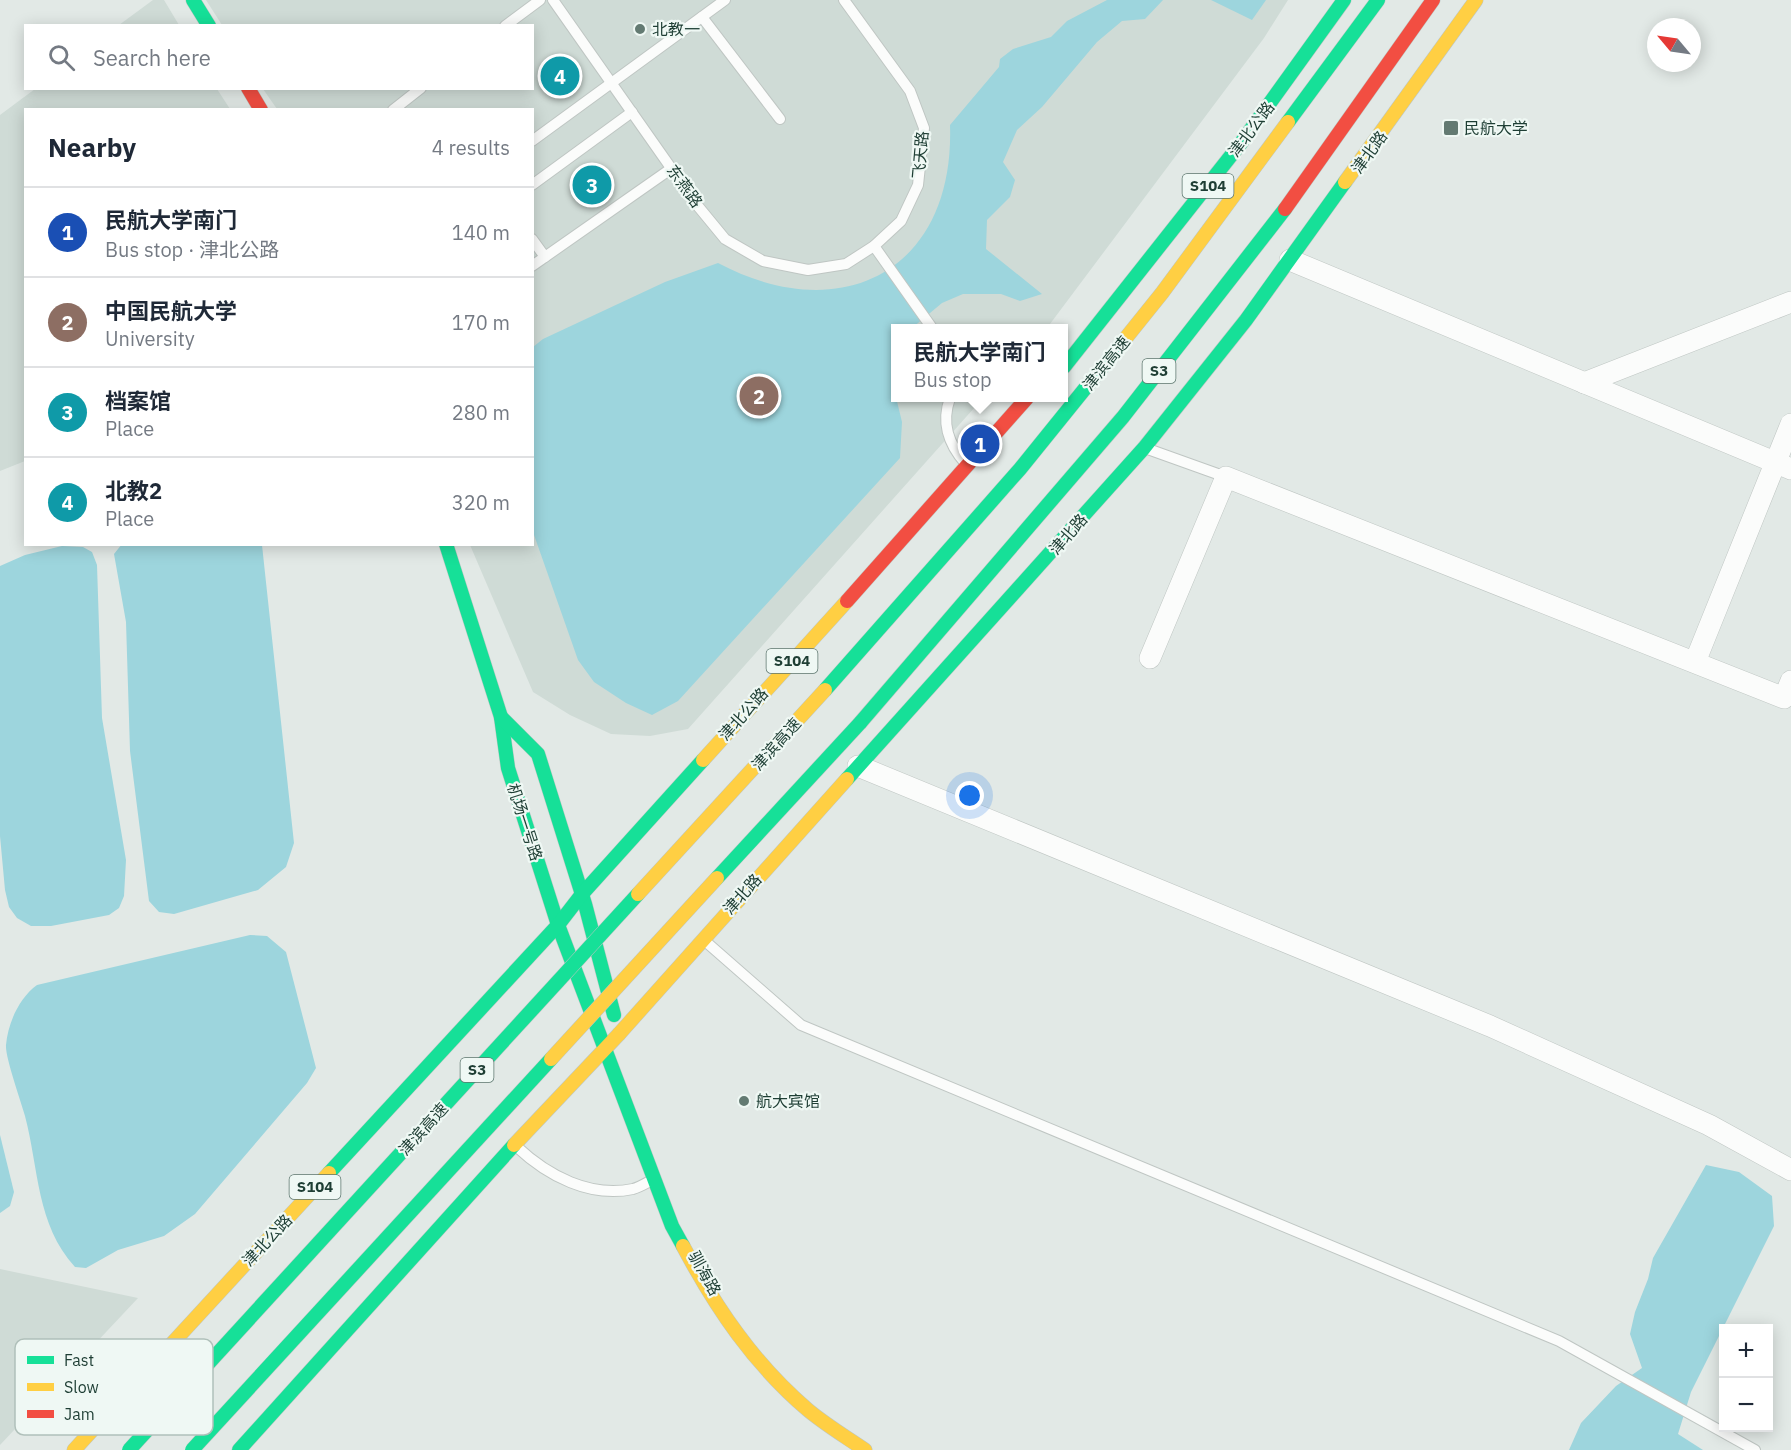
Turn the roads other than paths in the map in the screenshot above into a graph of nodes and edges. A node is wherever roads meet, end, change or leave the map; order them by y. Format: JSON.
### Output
{"nodes":[{"id":1,"x":193,"y":0,"type":"edge"},
{"id":2,"x":540,"y":0,"type":"edge"},
{"id":3,"x":553,"y":0,"type":"edge"},
{"id":4,"x":725,"y":0,"type":"edge"},
{"id":5,"x":844,"y":0,"type":"edge"},
{"id":6,"x":1331,"y":0,"type":"edge"},
{"id":7,"x":1344,"y":0,"type":"edge"},
{"id":8,"x":1378,"y":0,"type":"edge"},
{"id":9,"x":1433,"y":0,"type":"edge"},
{"id":10,"x":1476,"y":0,"type":"edge"},
{"id":11,"x":702,"y":17,"type":"junction"},
{"id":12,"x":208,"y":24,"type":"edge"},
{"id":13,"x":508,"y":24,"type":"edge"},
{"id":14,"x":612,"y":84,"type":"junction"},
{"id":15,"x":249,"y":90,"type":"edge"},
{"id":16,"x":418,"y":90,"type":"edge"},
{"id":17,"x":260,"y":108,"type":"edge"},
{"id":18,"x":396,"y":108,"type":"edge"},
{"id":19,"x":632,"y":112,"type":"junction"},
{"id":20,"x":780,"y":119,"type":"dead end"},
{"id":21,"x":534,"y":140,"type":"edge"},
{"id":22,"x":672,"y":168,"type":"junction"},
{"id":23,"x":534,"y":184,"type":"edge"},
{"id":24,"x":534,"y":242,"type":"edge"},
{"id":25,"x":874,"y":246,"type":"junction"},
{"id":26,"x":545,"y":257,"type":"junction"},
{"id":27,"x":1290,"y":260,"type":"junction"},
{"id":28,"x":534,"y":265,"type":"edge"},
{"id":29,"x":1791,"y":302,"type":"edge"},
{"id":30,"x":929,"y":324,"type":"edge"},
{"id":31,"x":1068,"y":347,"type":"edge"},
{"id":32,"x":1068,"y":362,"type":"edge"},
{"id":33,"x":1584,"y":383,"type":"junction"},
{"id":34,"x":949,"y":402,"type":"edge"},
{"id":35,"x":1024,"y":402,"type":"edge"},
{"id":36,"x":1035,"y":402,"type":"edge"},
{"id":37,"x":1791,"y":424,"type":"edge"},
{"id":38,"x":1144,"y":448,"type":"junction"},
{"id":39,"x":968,"y":466,"type":"junction"},
{"id":40,"x":1783,"y":466,"type":"edge"},
{"id":41,"x":1226,"y":477,"type":"junction"},
{"id":42,"x":447,"y":546,"type":"edge"},
{"id":43,"x":1150,"y":658,"type":"dead end"},
{"id":44,"x":1695,"y":662,"type":"junction"},
{"id":45,"x":1791,"y":681,"type":"edge"},
{"id":46,"x":501,"y":717,"type":"junction"},
{"id":47,"x":858,"y":766,"type":"junction"},
{"id":48,"x":583,"y":899,"type":"junction"},
{"id":49,"x":558,"y":925,"type":"junction"},
{"id":50,"x":702,"y":939,"type":"junction"},
{"id":51,"x":619,"y":1034,"type":"junction"},
{"id":52,"x":606,"y":1047,"type":"junction"},
{"id":53,"x":624,"y":1054,"type":"dead end"},
{"id":54,"x":630,"y":1075,"type":"dead end"},
{"id":55,"x":515,"y":1144,"type":"junction"},
{"id":56,"x":1791,"y":1170,"type":"edge"},
{"id":57,"x":656,"y":1178,"type":"junction"},
{"id":58,"x":176,"y":1339,"type":"edge"},
{"id":59,"x":213,"y":1358,"type":"edge"},
{"id":60,"x":213,"y":1427,"type":"edge"},
{"id":61,"x":88,"y":1435,"type":"edge"},
{"id":62,"x":143,"y":1435,"type":"edge"},
{"id":63,"x":206,"y":1435,"type":"edge"},
{"id":64,"x":74,"y":1450,"type":"edge"},
{"id":65,"x":129,"y":1450,"type":"edge"},
{"id":66,"x":192,"y":1450,"type":"edge"},
{"id":67,"x":239,"y":1450,"type":"edge"},
{"id":68,"x":865,"y":1450,"type":"edge"},
{"id":69,"x":883,"y":1450,"type":"edge"},
{"id":70,"x":1755,"y":1450,"type":"edge"}],
"edges":[{"from":1,"to":12,"type":"main road"},
{"from":2,"to":13,"type":"lane"},
{"from":3,"to":14,"type":"lane","name":"东燕路"},
{"from":4,"to":11,"type":"lane"},
{"from":5,"to":25,"type":"lane","name":"飞天路"},
{"from":6,"to":31,"type":"main road","name":"津北公路","number":"S104"},
{"from":7,"to":32,"type":"main road","name":"津北公路","number":"S104"},
{"from":8,"to":59,"type":"main road","name":"津滨高速","number":"S3","bridge":true},
{"from":9,"to":60,"type":"main road","number":"S3","bridge":true},
{"from":10,"to":27,"type":"main road","name":"津北路"},
{"from":11,"to":14,"type":"lane"},
{"from":11,"to":20,"type":"lane"},
{"from":14,"to":19,"type":"lane","name":"东燕路"},
{"from":14,"to":21,"type":"lane"},
{"from":15,"to":17,"type":"main road"},
{"from":16,"to":18,"type":"lane"},
{"from":19,"to":22,"type":"lane","name":"东燕路"},
{"from":19,"to":23,"type":"lane"},
{"from":22,"to":25,"type":"lane","name":"东燕路"},
{"from":22,"to":26,"type":"lane"},
{"from":24,"to":26,"type":"lane"},
{"from":25,"to":30,"type":"lane"},
{"from":26,"to":28,"type":"lane"},
{"from":27,"to":33,"type":"street"},
{"from":27,"to":38,"type":"main road","name":"津北路"},
{"from":29,"to":33,"type":"street"},
{"from":33,"to":40,"type":"street"},
{"from":34,"to":39,"type":"lane"},
{"from":35,"to":39,"type":"main road","name":"津北公路","number":"S104"},
{"from":36,"to":48,"type":"main road","name":"津北公路","number":"S104"},
{"from":37,"to":40,"type":"street"},
{"from":38,"to":41,"type":"lane"},
{"from":38,"to":47,"type":"main road","name":"津北路"},
{"from":39,"to":48,"type":"main road","name":"津北公路","number":"S104"},
{"from":40,"to":44,"type":"street"},
{"from":41,"to":43,"type":"street"},
{"from":41,"to":44,"type":"street"},
{"from":42,"to":46,"type":"main road","name":"机场一号路"},
{"from":44,"to":45,"type":"street"},
{"from":46,"to":48,"type":"main road","name":"机场一号路"},
{"from":46,"to":49,"type":"main road","name":"机场一号路"},
{"from":47,"to":50,"type":"main road","name":"津北路"},
{"from":47,"to":56,"type":"street"},
{"from":48,"to":49,"type":"main road","name":"津北公路","number":"S104"},
{"from":48,"to":51,"type":"main road"},
{"from":49,"to":52,"type":"main road"},
{"from":49,"to":58,"type":"main road","name":"津北公路","number":"S104"},
{"from":50,"to":51,"type":"main road","name":"津北路"},
{"from":50,"to":70,"type":"lane"},
{"from":51,"to":52,"type":"main road"},
{"from":51,"to":53,"type":"main road"},
{"from":52,"to":55,"type":"main road"},
{"from":52,"to":57,"type":"main road","name":"驯海路"},
{"from":54,"to":57,"type":"main road","name":"驯海路"},
{"from":55,"to":57,"type":"lane"},
{"from":55,"to":67,"type":"main road"},
{"from":57,"to":68,"type":"main road","name":"驯海路"},
{"from":57,"to":69,"type":"main road","name":"驯海路"},
{"from":61,"to":64,"type":"main road","name":"津北公路","number":"S104"},
{"from":62,"to":65,"type":"main road","name":"津滨高速","number":"S3","bridge":true},
{"from":63,"to":66,"type":"main road","number":"S3","bridge":true}]}
